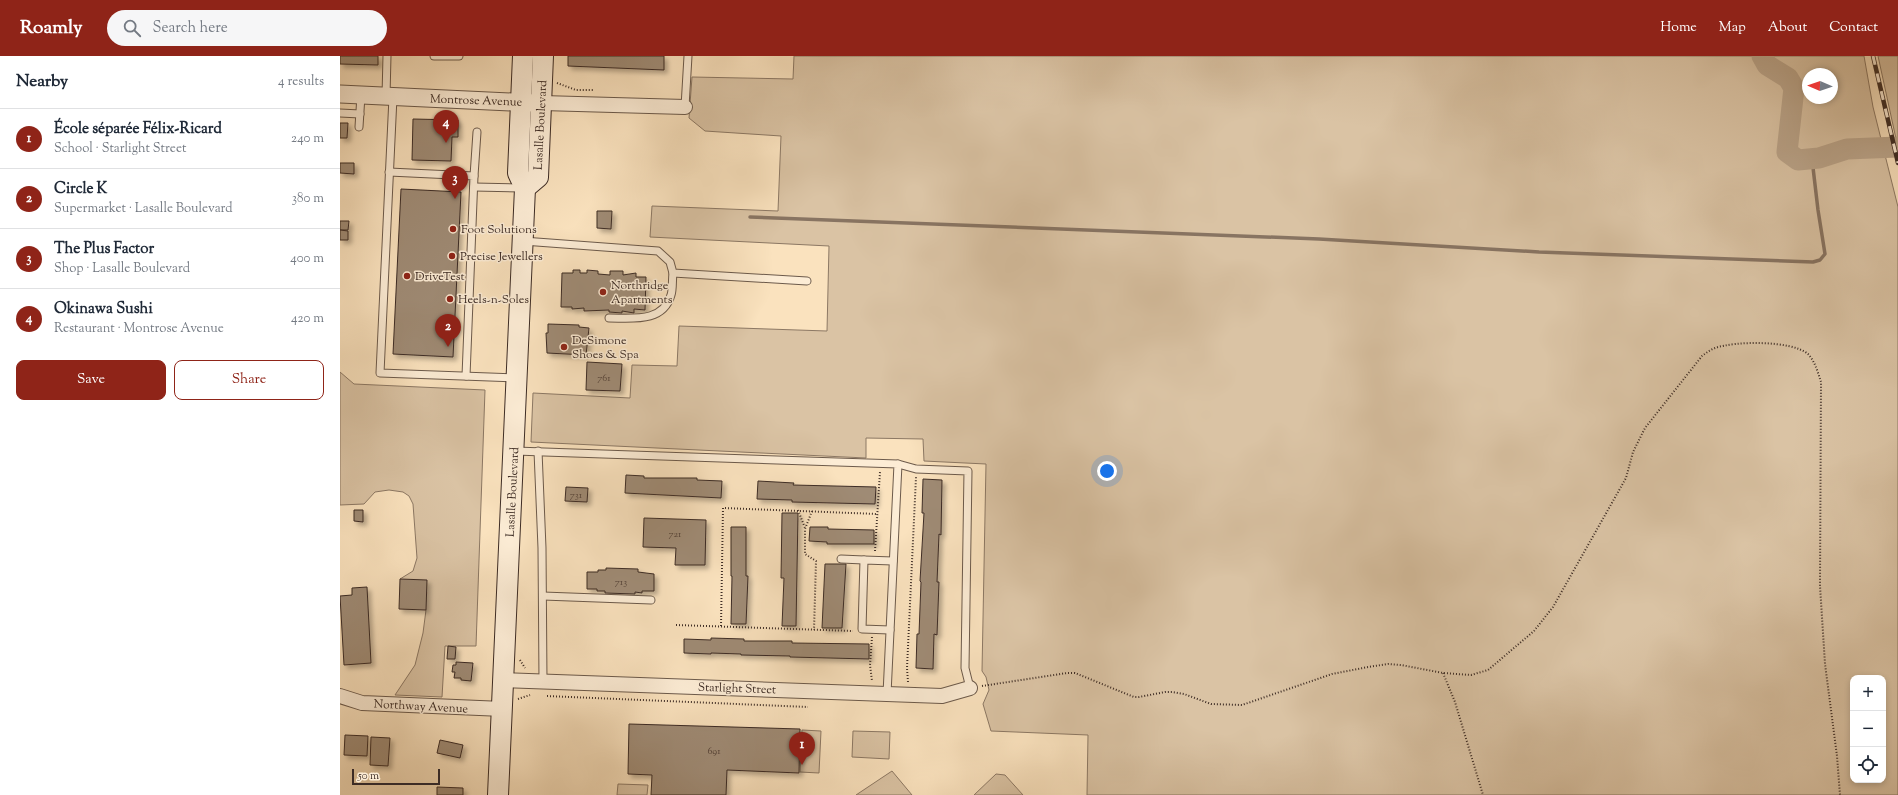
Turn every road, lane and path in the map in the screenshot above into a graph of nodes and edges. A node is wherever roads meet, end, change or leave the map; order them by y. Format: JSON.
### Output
{"nodes":[{"id":1,"x":387,"y":56,"type":"edge"},
{"id":2,"x":434,"y":56,"type":"edge"},
{"id":3,"x":459,"y":56,"type":"edge"},
{"id":4,"x":523,"y":56,"type":"edge"},
{"id":5,"x":543,"y":56,"type":"edge"},
{"id":6,"x":688,"y":56,"type":"edge"},
{"id":7,"x":542,"y":80,"type":"junction"},
{"id":8,"x":600,"y":91,"type":"dead end"},
{"id":9,"x":340,"y":94,"type":"edge"},
{"id":10,"x":361,"y":95,"type":"junction"},
{"id":11,"x":389,"y":96,"type":"junction"},
{"id":12,"x":521,"y":102,"type":"junction"},
{"id":13,"x":542,"y":103,"type":"junction"},
{"id":14,"x":685,"y":107,"type":"joint"},
{"id":15,"x":340,"y":114,"type":"edge"},
{"id":16,"x":360,"y":114,"type":"junction"},
{"id":17,"x":359,"y":127,"type":"dead end"},
{"id":18,"x":477,"y":132,"type":"dead end"},
{"id":19,"x":389,"y":172,"type":"junction"},
{"id":20,"x":474,"y":176,"type":"junction"},
{"id":21,"x":474,"y":187,"type":"junction"},
{"id":22,"x":525,"y":188,"type":"junction"},
{"id":23,"x":523,"y":241,"type":"junction"},
{"id":24,"x":673,"y":273,"type":"junction"},
{"id":25,"x":807,"y":281,"type":"dead end"},
{"id":26,"x":609,"y":318,"type":"dead end"},
{"id":27,"x":466,"y":376,"type":"junction"},
{"id":28,"x":517,"y":378,"type":"junction"},
{"id":29,"x":514,"y":451,"type":"junction"},
{"id":30,"x":538,"y":451,"type":"junction"},
{"id":31,"x":880,"y":463,"type":"junction"},
{"id":32,"x":898,"y":464,"type":"junction"},
{"id":33,"x":916,"y":469,"type":"junction"},
{"id":34,"x":798,"y":510,"type":"junction"},
{"id":35,"x":812,"y":511,"type":"junction"},
{"id":36,"x":877,"y":514,"type":"junction"},
{"id":37,"x":805,"y":529,"type":"junction"},
{"id":38,"x":841,"y":559,"type":"dead end"},
{"id":39,"x":864,"y":560,"type":"junction"},
{"id":40,"x":875,"y":560,"type":"junction"},
{"id":41,"x":893,"y":561,"type":"junction"},
{"id":42,"x":543,"y":596,"type":"junction"},
{"id":43,"x":651,"y":600,"type":"dead end"},
{"id":44,"x":676,"y":625,"type":"dead end"},
{"id":45,"x":721,"y":626,"type":"junction"},
{"id":46,"x":862,"y":629,"type":"junction"},
{"id":47,"x":872,"y":629,"type":"junction"},
{"id":48,"x":814,"y":630,"type":"junction"},
{"id":49,"x":890,"y":630,"type":"junction"},
{"id":50,"x":1443,"y":673,"type":"junction"},
{"id":51,"x":504,"y":680,"type":"junction"},
{"id":52,"x":543,"y":681,"type":"junction"},
{"id":53,"x":872,"y":682,"type":"dead end"},
{"id":54,"x":909,"y":684,"type":"dead end"},
{"id":55,"x":970,"y":688,"type":"junction"},
{"id":56,"x":886,"y":694,"type":"junction"},
{"id":57,"x":537,"y":695,"type":"dead end"},
{"id":58,"x":340,"y":696,"type":"edge"},
{"id":59,"x":545,"y":696,"type":"dead end"},
{"id":60,"x":510,"y":704,"type":"junction"},
{"id":61,"x":808,"y":707,"type":"dead end"},
{"id":62,"x":498,"y":795,"type":"edge"},
{"id":63,"x":1483,"y":795,"type":"edge"},
{"id":64,"x":1840,"y":795,"type":"edge"}],
"edges":[{"from":1,"to":11,"type":"lane"},
{"from":2,"to":3,"type":"lane"},
{"from":4,"to":12,"type":"main road","name":"Lasalle Boulevard"},
{"from":5,"to":7,"type":"main road","name":"Lasalle Boulevard"},
{"from":6,"to":14,"type":"lane"},
{"from":7,"to":8,"type":"path"},
{"from":7,"to":13,"type":"main road","name":"Lasalle Boulevard"},
{"from":9,"to":10,"type":"street","name":"Montrose Avenue"},
{"from":10,"to":11,"type":"street","name":"Montrose Avenue"},
{"from":10,"to":16,"type":"lane"},
{"from":11,"to":12,"type":"street","name":"Montrose Avenue"},
{"from":11,"to":19,"type":"lane"},
{"from":12,"to":13,"type":"street","name":"Montrose Avenue"},
{"from":12,"to":22,"type":"main road","name":"Lasalle Boulevard"},
{"from":13,"to":14,"type":"street","name":"Montrose Avenue"},
{"from":13,"to":22,"type":"main road","name":"Lasalle Boulevard"},
{"from":15,"to":16,"type":"lane"},
{"from":16,"to":17,"type":"lane"},
{"from":18,"to":20,"type":"lane"},
{"from":19,"to":20,"type":"lane"},
{"from":19,"to":27,"type":"lane"},
{"from":20,"to":21,"type":"lane"},
{"from":21,"to":22,"type":"lane"},
{"from":21,"to":27,"type":"lane"},
{"from":22,"to":23,"type":"main road","name":"Lasalle Boulevard"},
{"from":23,"to":24,"type":"lane"},
{"from":23,"to":28,"type":"main road","name":"Lasalle Boulevard"},
{"from":24,"to":25,"type":"lane"},
{"from":24,"to":26,"type":"lane"},
{"from":27,"to":28,"type":"lane"},
{"from":28,"to":29,"type":"main road","name":"Lasalle Boulevard"},
{"from":29,"to":30,"type":"lane"},
{"from":29,"to":51,"type":"main road","name":"Lasalle Boulevard"},
{"from":30,"to":31,"type":"lane"},
{"from":30,"to":42,"type":"lane"},
{"from":31,"to":32,"type":"lane"},
{"from":31,"to":36,"type":"path"},
{"from":32,"to":33,"type":"lane"},
{"from":32,"to":41,"type":"lane"},
{"from":33,"to":54,"type":"path"},
{"from":33,"to":55,"type":"lane"},
{"from":34,"to":35,"type":"path"},
{"from":34,"to":37,"type":"path"},
{"from":34,"to":45,"type":"path"},
{"from":35,"to":36,"type":"path"},
{"from":35,"to":37,"type":"path"},
{"from":36,"to":40,"type":"path"},
{"from":37,"to":48,"type":"path"},
{"from":38,"to":39,"type":"lane"},
{"from":39,"to":40,"type":"lane"},
{"from":39,"to":46,"type":"lane"},
{"from":40,"to":41,"type":"lane"},
{"from":41,"to":49,"type":"lane"},
{"from":42,"to":43,"type":"lane"},
{"from":42,"to":52,"type":"lane"},
{"from":44,"to":45,"type":"path"},
{"from":45,"to":48,"type":"path"},
{"from":46,"to":47,"type":"lane"},
{"from":46,"to":48,"type":"path"},
{"from":47,"to":49,"type":"lane"},
{"from":47,"to":53,"type":"path"},
{"from":49,"to":56,"type":"lane"},
{"from":50,"to":55,"type":"path"},
{"from":50,"to":63,"type":"path"},
{"from":50,"to":64,"type":"path"},
{"from":51,"to":52,"type":"street","name":"Starlight Street"},
{"from":51,"to":60,"type":"main road","name":"Lasalle Boulevard"},
{"from":52,"to":56,"type":"street","name":"Starlight Street"},
{"from":55,"to":56,"type":"street","name":"Starlight Street"},
{"from":57,"to":60,"type":"path"},
{"from":58,"to":60,"type":"street","name":"Northway Avenue"},
{"from":59,"to":61,"type":"path"},
{"from":60,"to":62,"type":"main road","name":"Lasalle Boulevard"}]}
